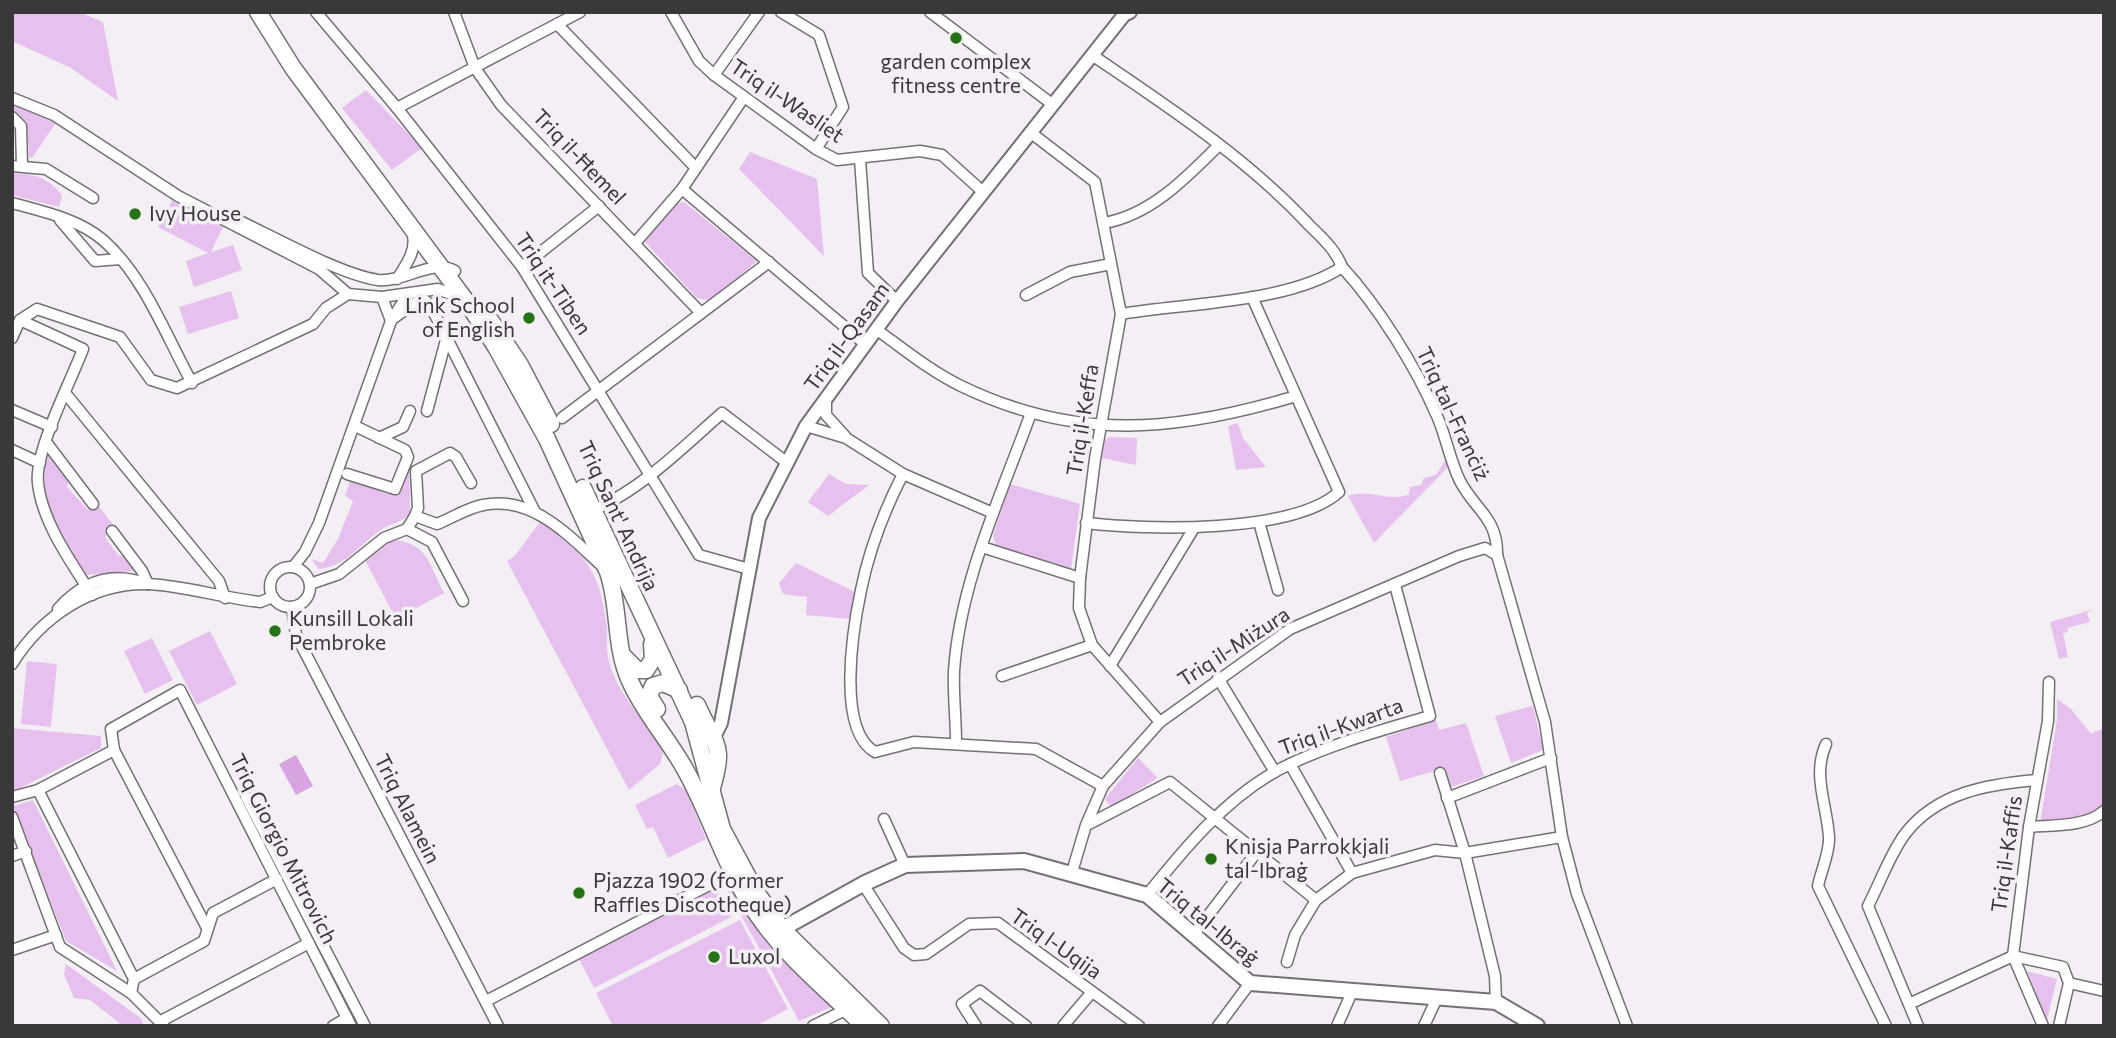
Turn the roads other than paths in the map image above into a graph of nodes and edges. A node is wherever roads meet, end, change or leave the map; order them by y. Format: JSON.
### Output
{"nodes":[{"id":1,"x":316,"y":12,"type":"edge"},
{"id":2,"x":454,"y":12,"type":"edge"},
{"id":3,"x":580,"y":12,"type":"edge"},
{"id":4,"x":671,"y":12,"type":"edge"},
{"id":5,"x":759,"y":12,"type":"edge"},
{"id":6,"x":781,"y":12,"type":"edge"},
{"id":7,"x":930,"y":12,"type":"edge"},
{"id":8,"x":1127,"y":13,"type":"edge"},
{"id":9,"x":265,"y":15,"type":"edge"},
{"id":10,"x":557,"y":24,"type":"junction"},
{"id":11,"x":277,"y":40,"type":"junction"},
{"id":12,"x":1092,"y":55,"type":"junction"},
{"id":13,"x":475,"y":68,"type":"junction"},
{"id":14,"x":714,"y":75,"type":"junction"},
{"id":15,"x":744,"y":97,"type":"junction"},
{"id":16,"x":12,"y":98,"type":"edge"},
{"id":17,"x":1052,"y":104,"type":"junction"},
{"id":18,"x":397,"y":108,"type":"junction"},
{"id":19,"x":12,"y":117,"type":"edge"},
{"id":20,"x":1030,"y":132,"type":"junction"},
{"id":21,"x":1219,"y":145,"type":"junction"},
{"id":22,"x":816,"y":149,"type":"junction"},
{"id":23,"x":860,"y":159,"type":"junction"},
{"id":24,"x":17,"y":166,"type":"edge"},
{"id":25,"x":694,"y":166,"type":"junction"},
{"id":26,"x":148,"y":175,"type":"junction"},
{"id":27,"x":682,"y":189,"type":"junction"},
{"id":28,"x":982,"y":191,"type":"junction"},
{"id":29,"x":93,"y":198,"type":"dead end"},
{"id":30,"x":12,"y":203,"type":"edge"},
{"id":31,"x":599,"y":206,"type":"junction"},
{"id":32,"x":56,"y":216,"type":"junction"},
{"id":33,"x":408,"y":222,"type":"junction"},
{"id":34,"x":1104,"y":223,"type":"junction"},
{"id":35,"x":636,"y":242,"type":"junction"},
{"id":36,"x":120,"y":259,"type":"junction"},
{"id":37,"x":769,"y":262,"type":"junction"},
{"id":38,"x":1111,"y":264,"type":"junction"},
{"id":39,"x":439,"y":267,"type":"junction"},
{"id":40,"x":522,"y":267,"type":"junction"},
{"id":41,"x":1342,"y":267,"type":"junction"},
{"id":42,"x":456,"y":271,"type":"junction"},
{"id":43,"x":349,"y":272,"type":"junction"},
{"id":44,"x":397,"y":279,"type":"junction"},
{"id":45,"x":336,"y":286,"type":"junction"},
{"id":46,"x":348,"y":294,"type":"junction"},
{"id":47,"x":408,"y":294,"type":"junction"},
{"id":48,"x":1026,"y":295,"type":"dead end"},
{"id":49,"x":382,"y":297,"type":"junction"},
{"id":50,"x":1252,"y":297,"type":"junction"},
{"id":51,"x":897,"y":301,"type":"junction"},
{"id":52,"x":469,"y":305,"type":"junction"},
{"id":53,"x":326,"y":308,"type":"junction"},
{"id":54,"x":701,"y":313,"type":"junction"},
{"id":55,"x":1121,"y":314,"type":"junction"},
{"id":56,"x":20,"y":320,"type":"junction"},
{"id":57,"x":391,"y":321,"type":"junction"},
{"id":58,"x":877,"y":330,"type":"junction"},
{"id":59,"x":447,"y":336,"type":"junction"},
{"id":60,"x":12,"y":338,"type":"edge"},
{"id":61,"x":865,"y":344,"type":"junction"},
{"id":62,"x":192,"y":383,"type":"junction"},
{"id":63,"x":600,"y":390,"type":"junction"},
{"id":64,"x":66,"y":394,"type":"junction"},
{"id":65,"x":1296,"y":396,"type":"junction"},
{"id":66,"x":826,"y":398,"type":"junction"},
{"id":67,"x":12,"y":410,"type":"edge"},
{"id":68,"x":410,"y":411,"type":"dead end"},
{"id":69,"x":427,"y":411,"type":"dead end"},
{"id":70,"x":1031,"y":414,"type":"junction"},
{"id":71,"x":562,"y":418,"type":"dead end"},
{"id":72,"x":355,"y":426,"type":"junction"},
{"id":73,"x":806,"y":426,"type":"junction"},
{"id":74,"x":52,"y":427,"type":"junction"},
{"id":75,"x":1100,"y":427,"type":"junction"},
{"id":76,"x":379,"y":438,"type":"junction"},
{"id":77,"x":846,"y":438,"type":"junction"},
{"id":78,"x":46,"y":442,"type":"junction"},
{"id":79,"x":12,"y":450,"type":"edge"},
{"id":80,"x":786,"y":462,"type":"junction"},
{"id":81,"x":40,"y":463,"type":"junction"},
{"id":82,"x":347,"y":474,"type":"dead end"},
{"id":83,"x":903,"y":474,"type":"junction"},
{"id":84,"x":651,"y":477,"type":"junction"},
{"id":85,"x":471,"y":484,"type":"dead end"},
{"id":86,"x":93,"y":504,"type":"dead end"},
{"id":87,"x":534,"y":510,"type":"junction"},
{"id":88,"x":594,"y":510,"type":"junction"},
{"id":89,"x":993,"y":513,"type":"junction"},
{"id":90,"x":415,"y":516,"type":"junction"},
{"id":91,"x":1259,"y":522,"type":"junction"},
{"id":92,"x":1086,"y":523,"type":"junction"},
{"id":93,"x":1194,"y":528,"type":"junction"},
{"id":94,"x":407,"y":529,"type":"junction"},
{"id":95,"x":112,"y":531,"type":"dead end"},
{"id":96,"x":982,"y":547,"type":"junction"},
{"id":97,"x":1497,"y":555,"type":"junction"},
{"id":98,"x":293,"y":567,"type":"junction"},
{"id":99,"x":749,"y":569,"type":"junction"},
{"id":100,"x":608,"y":572,"type":"junction"},
{"id":101,"x":1080,"y":578,"type":"junction"},
{"id":102,"x":148,"y":584,"type":"junction"},
{"id":103,"x":310,"y":584,"type":"junction"},
{"id":104,"x":1395,"y":585,"type":"junction"},
{"id":105,"x":89,"y":590,"type":"junction"},
{"id":106,"x":1278,"y":590,"type":"dead end"},
{"id":107,"x":273,"y":597,"type":"junction"},
{"id":108,"x":225,"y":598,"type":"junction"},
{"id":109,"x":463,"y":601,"type":"dead end"},
{"id":110,"x":292,"y":607,"type":"junction"},
{"id":111,"x":648,"y":629,"type":"junction"},
{"id":112,"x":1093,"y":645,"type":"junction"},
{"id":113,"x":621,"y":655,"type":"junction"},
{"id":114,"x":12,"y":664,"type":"edge"},
{"id":115,"x":1110,"y":666,"type":"junction"},
{"id":116,"x":1002,"y":676,"type":"dead end"},
{"id":117,"x":1217,"y":678,"type":"junction"},
{"id":118,"x":2049,"y":682,"type":"dead end"},
{"id":119,"x":684,"y":691,"type":"junction"},
{"id":120,"x":1160,"y":722,"type":"junction"},
{"id":121,"x":714,"y":737,"type":"junction"},
{"id":122,"x":956,"y":742,"type":"junction"},
{"id":123,"x":1826,"y":744,"type":"dead end"},
{"id":124,"x":114,"y":750,"type":"junction"},
{"id":125,"x":1551,"y":758,"type":"junction"},
{"id":126,"x":1290,"y":764,"type":"junction"},
{"id":127,"x":1275,"y":772,"type":"junction"},
{"id":128,"x":1440,"y":773,"type":"dead end"},
{"id":129,"x":2036,"y":780,"type":"junction"},
{"id":130,"x":1103,"y":786,"type":"junction"},
{"id":131,"x":38,"y":790,"type":"junction"},
{"id":132,"x":705,"y":796,"type":"junction"},
{"id":133,"x":12,"y":797,"type":"edge"},
{"id":134,"x":246,"y":797,"type":"dead end"},
{"id":135,"x":1447,"y":798,"type":"junction"},
{"id":136,"x":2104,"y":811,"type":"edge"},
{"id":137,"x":12,"y":817,"type":"edge"},
{"id":138,"x":1213,"y":818,"type":"junction"},
{"id":139,"x":884,"y":819,"type":"dead end"},
{"id":140,"x":1086,"y":825,"type":"junction"},
{"id":141,"x":2029,"y":827,"type":"junction"},
{"id":142,"x":1562,"y":837,"type":"junction"},
{"id":143,"x":26,"y":851,"type":"junction"},
{"id":144,"x":1256,"y":853,"type":"junction"},
{"id":145,"x":1465,"y":853,"type":"junction"},
{"id":146,"x":12,"y":856,"type":"edge"},
{"id":147,"x":905,"y":865,"type":"junction"},
{"id":148,"x":732,"y":873,"type":"junction"},
{"id":149,"x":1072,"y":873,"type":"junction"},
{"id":150,"x":1352,"y":873,"type":"junction"},
{"id":151,"x":277,"y":879,"type":"junction"},
{"id":152,"x":863,"y":884,"type":"junction"},
{"id":153,"x":1147,"y":895,"type":"junction"},
{"id":154,"x":1316,"y":900,"type":"junction"},
{"id":155,"x":207,"y":928,"type":"junction"},
{"id":156,"x":782,"y":929,"type":"junction"},
{"id":157,"x":1194,"y":934,"type":"junction"},
{"id":158,"x":56,"y":935,"type":"junction"},
{"id":159,"x":309,"y":943,"type":"junction"},
{"id":160,"x":12,"y":950,"type":"edge"},
{"id":161,"x":2013,"y":956,"type":"junction"},
{"id":162,"x":1287,"y":962,"type":"dead end"},
{"id":163,"x":134,"y":979,"type":"junction"},
{"id":164,"x":2069,"y":982,"type":"junction"},
{"id":165,"x":1250,"y":983,"type":"junction"},
{"id":166,"x":2104,"y":991,"type":"edge"},
{"id":167,"x":1092,"y":992,"type":"junction"},
{"id":168,"x":1352,"y":992,"type":"junction"},
{"id":169,"x":131,"y":993,"type":"junction"},
{"id":170,"x":1437,"y":998,"type":"junction"},
{"id":171,"x":485,"y":1001,"type":"junction"},
{"id":172,"x":1496,"y":1002,"type":"junction"},
{"id":173,"x":1909,"y":1004,"type":"junction"},
{"id":174,"x":847,"y":1009,"type":"junction"},
{"id":175,"x":349,"y":1022,"type":"edge"},
{"id":176,"x":163,"y":1023,"type":"edge"},
{"id":177,"x":1136,"y":1025,"type":"edge"},
{"id":178,"x":333,"y":1026,"type":"edge"},
{"id":179,"x":365,"y":1026,"type":"edge"},
{"id":180,"x":498,"y":1026,"type":"edge"},
{"id":181,"x":813,"y":1026,"type":"edge"},
{"id":182,"x":864,"y":1026,"type":"edge"},
{"id":183,"x":881,"y":1026,"type":"edge"},
{"id":184,"x":976,"y":1026,"type":"edge"},
{"id":185,"x":1026,"y":1026,"type":"edge"},
{"id":186,"x":1063,"y":1026,"type":"edge"},
{"id":187,"x":1218,"y":1026,"type":"edge"},
{"id":188,"x":1337,"y":1026,"type":"edge"},
{"id":189,"x":1424,"y":1026,"type":"edge"},
{"id":190,"x":1537,"y":1026,"type":"edge"},
{"id":191,"x":1627,"y":1026,"type":"edge"},
{"id":192,"x":1886,"y":1026,"type":"edge"},
{"id":193,"x":1919,"y":1026,"type":"edge"},
{"id":194,"x":2043,"y":1026,"type":"edge"},
{"id":195,"x":2059,"y":1026,"type":"edge"}],
"edges":[{"from":1,"to":18,"type":"street","name":"Triq it-Tiben"},
{"from":2,"to":13,"type":"street","name":"Triq il-Ħemel"},
{"from":3,"to":10,"type":"street"},
{"from":4,"to":14,"type":"street","name":"Triq il-Wasliet"},
{"from":5,"to":14,"type":"street"},
{"from":6,"to":22,"type":"street"},
{"from":7,"to":17,"type":"street"},
{"from":8,"to":12,"type":"street","name":"Triq il-Qasam"},
{"from":9,"to":11,"type":"highway","name":"Triq Sant' Andrija"},
{"from":10,"to":13,"type":"street"},
{"from":10,"to":25,"type":"street"},
{"from":11,"to":33,"type":"highway","name":"Triq Sant' Andrija"},
{"from":11,"to":42,"type":"highway","name":"Triq Sant' Andrija"},
{"from":12,"to":17,"type":"street","name":"Triq il-Qasam"},
{"from":12,"to":21,"type":"street","name":"Triq tal-Franċiż"},
{"from":13,"to":18,"type":"street"},
{"from":13,"to":31,"type":"street","name":"Triq il-Ħemel"},
{"from":14,"to":15,"type":"street","name":"Triq il-Wasliet"},
{"from":15,"to":22,"type":"street","name":"Triq il-Wasliet"},
{"from":15,"to":25,"type":"street"},
{"from":16,"to":26,"type":"street"},
{"from":17,"to":20,"type":"street","name":"Triq il-Qasam"},
{"from":18,"to":40,"type":"street","name":"Triq it-Tiben"},
{"from":19,"to":24,"type":"street"},
{"from":20,"to":28,"type":"street","name":"Triq il-Qasam"},
{"from":20,"to":34,"type":"street","name":"Triq il-Keffa"},
{"from":21,"to":34,"type":"street"},
{"from":21,"to":41,"type":"street","name":"Triq tal-Franċiż"},
{"from":22,"to":23,"type":"street","name":"Triq il-Wasliet"},
{"from":23,"to":28,"type":"street","name":"Triq il-Wasliet"},
{"from":23,"to":51,"type":"street"},
{"from":24,"to":29,"type":"street"},
{"from":25,"to":27,"type":"street"},
{"from":26,"to":43,"type":"street"},
{"from":26,"to":45,"type":"street"},
{"from":27,"to":35,"type":"street"},
{"from":27,"to":37,"type":"street"},
{"from":28,"to":51,"type":"street","name":"Triq il-Qasam"},
{"from":30,"to":32,"type":"street"},
{"from":31,"to":35,"type":"street","name":"Triq il-Ħemel"},
{"from":31,"to":40,"type":"street"},
{"from":32,"to":36,"type":"street"},
{"from":32,"to":36,"type":"street"},
{"from":33,"to":39,"type":"highway","name":"Triq Sant' Andrija"},
{"from":33,"to":44,"type":"street"},
{"from":34,"to":38,"type":"street","name":"Triq il-Keffa"},
{"from":35,"to":54,"type":"street","name":"Triq il-Ħemel"},
{"from":36,"to":62,"type":"street"},
{"from":37,"to":54,"type":"street"},
{"from":37,"to":61,"type":"street"},
{"from":38,"to":48,"type":"street"},
{"from":38,"to":55,"type":"street","name":"Triq il-Keffa"},
{"from":39,"to":42,"type":"street"},
{"from":39,"to":44,"type":"street"},
{"from":39,"to":52,"type":"highway","name":"Triq Sant' Andrija"},
{"from":40,"to":63,"type":"street","name":"Triq it-Tiben"},
{"from":41,"to":50,"type":"street"},
{"from":41,"to":97,"type":"street","name":"Triq tal-Franċiż"},
{"from":42,"to":88,"type":"highway","name":"Triq Sant' Andrija"},
{"from":43,"to":44,"type":"street"},
{"from":43,"to":45,"type":"street"},
{"from":45,"to":46,"type":"street"},
{"from":45,"to":53,"type":"street"},
{"from":46,"to":49,"type":"street"},
{"from":46,"to":53,"type":"street"},
{"from":47,"to":49,"type":"street"},
{"from":47,"to":52,"type":"street"},
{"from":47,"to":57,"type":"street"},
{"from":49,"to":57,"type":"street"},
{"from":50,"to":55,"type":"street"},
{"from":50,"to":65,"type":"street"},
{"from":51,"to":58,"type":"street","name":"Triq il-Qasam"},
{"from":52,"to":100,"type":"highway","name":"Triq Sant' Andrija"},
{"from":53,"to":62,"type":"street"},
{"from":54,"to":63,"type":"street"},
{"from":55,"to":75,"type":"street","name":"Triq il-Keffa"},
{"from":56,"to":60,"type":"street"},
{"from":56,"to":62,"type":"street"},
{"from":56,"to":64,"type":"street"},
{"from":57,"to":59,"type":"street"},
{"from":57,"to":72,"type":"street"},
{"from":58,"to":61,"type":"street","name":"Triq il-Qasam"},
{"from":58,"to":70,"type":"street"},
{"from":59,"to":69,"type":"street"},
{"from":59,"to":87,"type":"street"},
{"from":61,"to":66,"type":"street","name":"Triq il-Qasam"},
{"from":63,"to":71,"type":"street"},
{"from":63,"to":84,"type":"street","name":"Triq it-Tiben"},
{"from":64,"to":74,"type":"street"},
{"from":64,"to":108,"type":"street"},
{"from":65,"to":75,"type":"street"},
{"from":65,"to":91,"type":"street"},
{"from":66,"to":73,"type":"street","name":"Triq il-Qasam"},
{"from":66,"to":77,"type":"street"},
{"from":67,"to":74,"type":"street"},
{"from":68,"to":76,"type":"street"},
{"from":70,"to":75,"type":"street"},
{"from":70,"to":89,"type":"street"},
{"from":72,"to":76,"type":"street"},
{"from":72,"to":98,"type":"street"},
{"from":73,"to":77,"type":"street"},
{"from":73,"to":80,"type":"street","name":"Triq il-Qasam"},
{"from":74,"to":78,"type":"street"},
{"from":75,"to":92,"type":"street","name":"Triq il-Keffa"},
{"from":76,"to":82,"type":"street"},
{"from":77,"to":83,"type":"street"},
{"from":78,"to":81,"type":"street"},
{"from":78,"to":86,"type":"street"},
{"from":79,"to":81,"type":"street"},
{"from":80,"to":84,"type":"street"},
{"from":80,"to":99,"type":"street","name":"Triq il-Qasam"},
{"from":81,"to":105,"type":"street"},
{"from":83,"to":89,"type":"street"},
{"from":83,"to":122,"type":"street"},
{"from":84,"to":88,"type":"street"},
{"from":84,"to":99,"type":"street","name":"Triq it-Tiben"},
{"from":85,"to":90,"type":"street"},
{"from":87,"to":90,"type":"street"},
{"from":87,"to":100,"type":"street"},
{"from":88,"to":111,"type":"highway","name":"Triq Sant' Andrija"},
{"from":89,"to":96,"type":"street"},
{"from":90,"to":94,"type":"street"},
{"from":91,"to":93,"type":"street"},
{"from":91,"to":106,"type":"street"},
{"from":92,"to":93,"type":"street"},
{"from":92,"to":101,"type":"street","name":"Triq il-Keffa"},
{"from":93,"to":115,"type":"street"},
{"from":94,"to":103,"type":"street"},
{"from":94,"to":109,"type":"street"},
{"from":95,"to":102,"type":"street"},
{"from":96,"to":101,"type":"street"},
{"from":96,"to":122,"type":"street"},
{"from":97,"to":104,"type":"street","name":"Triq il-Miżura"},
{"from":97,"to":125,"type":"street","name":"Triq tal-Franċiż"},
{"from":98,"to":103,"type":"street"},
{"from":98,"to":107,"type":"street"},
{"from":99,"to":121,"type":"street","name":"Triq il-Qasam"},
{"from":100,"to":113,"type":"highway","name":"Triq Sant' Andrija"},
{"from":101,"to":112,"type":"street","name":"Triq il-Keffa"},
{"from":102,"to":105,"type":"street"},
{"from":102,"to":108,"type":"street"},
{"from":103,"to":110,"type":"street"},
{"from":104,"to":117,"type":"street","name":"Triq il-Miżura"},
{"from":104,"to":126,"type":"street","name":"Triq il-Kwarta"},
{"from":105,"to":114,"type":"street"},
{"from":107,"to":108,"type":"street"},
{"from":107,"to":110,"type":"street"},
{"from":110,"to":171,"type":"street","name":"Triq Alamein"},
{"from":111,"to":113,"type":"highway"},
{"from":111,"to":119,"type":"highway"},
{"from":112,"to":115,"type":"street","name":"Triq il-Keffa"},
{"from":112,"to":116,"type":"street"},
{"from":113,"to":132,"type":"highway","name":"Triq Sant' Andrija"},
{"from":115,"to":120,"type":"street","name":"Triq il-Keffa"},
{"from":117,"to":120,"type":"street","name":"Triq il-Miżura"},
{"from":117,"to":127,"type":"street"},
{"from":118,"to":129,"type":"street","name":"Triq il-Kaffis"},
{"from":119,"to":121,"type":"highway"},
{"from":119,"to":132,"type":"highway","name":"Triq Sant' Andrija"},
{"from":119,"to":132,"type":"highway"},
{"from":120,"to":130,"type":"street","name":"Triq il-Miżura"},
{"from":121,"to":132,"type":"highway"},
{"from":122,"to":130,"type":"street"},
{"from":123,"to":192,"type":"street"},
{"from":124,"to":131,"type":"street"},
{"from":124,"to":151,"type":"street","name":"Triq Giorgio Mitrovich"},
{"from":124,"to":155,"type":"street"},
{"from":125,"to":135,"type":"street"},
{"from":125,"to":142,"type":"street","name":"Triq tal-Franċiż"},
{"from":126,"to":127,"type":"street","name":"Triq il-Kwarta"},
{"from":126,"to":150,"type":"street"},
{"from":127,"to":138,"type":"street","name":"Triq il-Kwarta"},
{"from":128,"to":135,"type":"street"},
{"from":129,"to":141,"type":"street","name":"Triq il-Kaffis"},
{"from":129,"to":173,"type":"street"},
{"from":130,"to":140,"type":"street","name":"Triq il-Miżura"},
{"from":131,"to":133,"type":"street"},
{"from":131,"to":163,"type":"street"},
{"from":132,"to":148,"type":"highway","name":"Triq Sant' Andrija"},
{"from":132,"to":156,"type":"highway","name":"Triq Sant' Andrija"},
{"from":134,"to":179,"type":"street"},
{"from":135,"to":145,"type":"street"},
{"from":136,"to":141,"type":"street"},
{"from":137,"to":143,"type":"street"},
{"from":138,"to":140,"type":"street"},
{"from":138,"to":144,"type":"street"},
{"from":138,"to":153,"type":"street","name":"Triq il-Kwarta"},
{"from":139,"to":147,"type":"street"},
{"from":140,"to":149,"type":"street","name":"Triq il-Miżura"},
{"from":141,"to":161,"type":"street","name":"Triq il-Kaffis"},
{"from":142,"to":145,"type":"street"},
{"from":142,"to":191,"type":"street","name":"Triq tal-Franċiż"},
{"from":143,"to":146,"type":"street"},
{"from":143,"to":158,"type":"street"},
{"from":144,"to":154,"type":"street"},
{"from":144,"to":157,"type":"street"},
{"from":145,"to":150,"type":"street"},
{"from":145,"to":172,"type":"street"},
{"from":147,"to":149,"type":"main road","name":"Triq tal-Ibraġ"},
{"from":147,"to":152,"type":"main road","name":"Triq tal-Ibraġ"},
{"from":148,"to":171,"type":"street"},
{"from":148,"to":174,"type":"highway","name":"Triq Sant' Andrija"},
{"from":149,"to":153,"type":"main road","name":"Triq tal-Ibraġ"},
{"from":150,"to":154,"type":"street"},
{"from":151,"to":155,"type":"street"},
{"from":151,"to":159,"type":"street","name":"Triq Giorgio Mitrovich"},
{"from":152,"to":156,"type":"main road","name":"Triq tal-Ibraġ"},
{"from":152,"to":167,"type":"street","name":"Triq l-Uqija"},
{"from":153,"to":157,"type":"main road","name":"Triq tal-Ibraġ"},
{"from":154,"to":162,"type":"street"},
{"from":155,"to":163,"type":"street"},
{"from":156,"to":183,"type":"highway","name":"Triq Sant' Andrija"},
{"from":157,"to":165,"type":"main road","name":"Triq tal-Ibraġ"},
{"from":158,"to":160,"type":"street"},
{"from":158,"to":169,"type":"street"},
{"from":159,"to":175,"type":"street","name":"Triq Giorgio Mitrovich"},
{"from":159,"to":176,"type":"street"},
{"from":161,"to":164,"type":"street"},
{"from":161,"to":173,"type":"street"},
{"from":161,"to":194,"type":"street"},
{"from":163,"to":169,"type":"street"},
{"from":164,"to":166,"type":"street"},
{"from":164,"to":195,"type":"street"},
{"from":165,"to":168,"type":"main road","name":"Triq tal-Ibraġ"},
{"from":165,"to":187,"type":"street"},
{"from":167,"to":177,"type":"street","name":"Triq l-Uqija"},
{"from":167,"to":186,"type":"street"},
{"from":168,"to":170,"type":"main road","name":"Triq tal-Ibraġ"},
{"from":168,"to":188,"type":"street"},
{"from":169,"to":176,"type":"street"},
{"from":170,"to":172,"type":"main road","name":"Triq tal-Ibraġ"},
{"from":170,"to":189,"type":"street"},
{"from":171,"to":180,"type":"street","name":"Triq Alamein"},
{"from":172,"to":190,"type":"main road","name":"Triq tal-Ibraġ"},
{"from":173,"to":193,"type":"street"},
{"from":174,"to":181,"type":"street"},
{"from":174,"to":182,"type":"highway","name":"Triq Sant' Andrija"},
{"from":175,"to":178,"type":"street"},
{"from":184,"to":185,"type":"street"}]}
